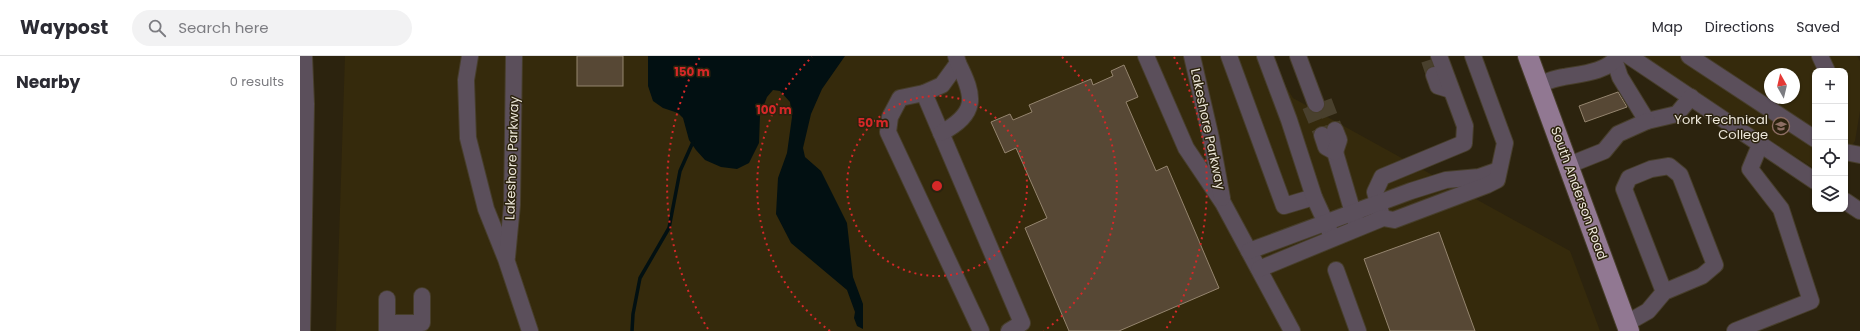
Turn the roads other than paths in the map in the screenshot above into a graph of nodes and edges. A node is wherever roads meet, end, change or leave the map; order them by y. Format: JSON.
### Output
{"nodes":[{"id":1,"x":304,"y":56,"type":"edge"},
{"id":2,"x":470,"y":56,"type":"edge"},
{"id":3,"x":514,"y":56,"type":"edge"},
{"id":4,"x":1146,"y":56,"type":"edge"},
{"id":5,"x":1192,"y":56,"type":"edge"},
{"id":6,"x":1229,"y":56,"type":"edge"},
{"id":7,"x":1265,"y":56,"type":"edge"},
{"id":8,"x":1474,"y":56,"type":"edge"},
{"id":9,"x":1528,"y":56,"type":"edge"},
{"id":10,"x":1689,"y":56,"type":"edge"},
{"id":11,"x":1820,"y":56,"type":"edge"},
{"id":12,"x":1431,"y":57,"type":"tunnel mouth"},
{"id":13,"x":1621,"y":58,"type":"edge"},
{"id":14,"x":957,"y":59,"type":"edge"},
{"id":15,"x":1300,"y":61,"type":"edge"},
{"id":16,"x":1826,"y":68,"type":"edge"},
{"id":17,"x":1434,"y":75,"type":"tunnel mouth"},
{"id":18,"x":1539,"y":84,"type":"junction"},
{"id":19,"x":1451,"y":90,"type":"junction"},
{"id":20,"x":924,"y":92,"type":"junction"},
{"id":21,"x":1691,"y":97,"type":"junction"},
{"id":22,"x":1317,"y":103,"type":"tunnel mouth"},
{"id":23,"x":1647,"y":121,"type":"junction"},
{"id":24,"x":941,"y":133,"type":"junction"},
{"id":25,"x":1328,"y":133,"type":"tunnel mouth"},
{"id":26,"x":1812,"y":137,"type":"edge"},
{"id":27,"x":1760,"y":145,"type":"junction"},
{"id":28,"x":1848,"y":153,"type":"edge"},
{"id":29,"x":1860,"y":155,"type":"edge"},
{"id":30,"x":1569,"y":165,"type":"junction"},
{"id":31,"x":1500,"y":170,"type":"junction"},
{"id":32,"x":1812,"y":179,"type":"edge"},
{"id":33,"x":1314,"y":197,"type":"junction"},
{"id":34,"x":1223,"y":203,"type":"junction"},
{"id":35,"x":1848,"y":203,"type":"edge"},
{"id":36,"x":1381,"y":210,"type":"junction"},
{"id":37,"x":1860,"y":211,"type":"edge"},
{"id":38,"x":1352,"y":213,"type":"junction"},
{"id":39,"x":1327,"y":222,"type":"junction"},
{"id":40,"x":302,"y":226,"type":"edge"},
{"id":41,"x":1358,"y":228,"type":"junction"},
{"id":42,"x":1333,"y":239,"type":"junction"},
{"id":43,"x":1249,"y":251,"type":"junction"},
{"id":44,"x":506,"y":259,"type":"junction"},
{"id":45,"x":1259,"y":269,"type":"junction"},
{"id":46,"x":1336,"y":270,"type":"dead end"},
{"id":47,"x":1664,"y":292,"type":"junction"},
{"id":48,"x":422,"y":296,"type":"dead end"},
{"id":49,"x":387,"y":299,"type":"dead end"},
{"id":50,"x":387,"y":327,"type":"edge"},
{"id":51,"x":1628,"y":327,"type":"edge"},
{"id":52,"x":302,"y":331,"type":"edge"},
{"id":53,"x":530,"y":331,"type":"edge"},
{"id":54,"x":981,"y":331,"type":"edge"},
{"id":55,"x":1009,"y":331,"type":"edge"},
{"id":56,"x":1292,"y":331,"type":"edge"},
{"id":57,"x":1358,"y":331,"type":"edge"},
{"id":58,"x":1735,"y":331,"type":"edge"}],
"edges":[{"from":1,"to":40,"type":"street"},
{"from":2,"to":44,"type":"street","name":"Lakeshore Parkway"},
{"from":3,"to":44,"type":"street","name":"Lakeshore Parkway"},
{"from":4,"to":34,"type":"street","name":"Lakeshore Parkway"},
{"from":5,"to":34,"type":"street","name":"Lakeshore Parkway"},
{"from":6,"to":33,"type":"street"},
{"from":7,"to":33,"type":"street"},
{"from":8,"to":31,"type":"street"},
{"from":9,"to":18,"type":"main road","name":"South Anderson Road"},
{"from":10,"to":26,"type":"street"},
{"from":11,"to":16,"type":"street"},
{"from":12,"to":19,"type":"street"},
{"from":13,"to":18,"type":"street"},
{"from":13,"to":21,"type":"street"},
{"from":13,"to":23,"type":"street"},
{"from":14,"to":20,"type":"street"},
{"from":14,"to":24,"type":"street"},
{"from":15,"to":22,"type":"street"},
{"from":17,"to":19,"type":"street"},
{"from":18,"to":30,"type":"main road","name":"South Anderson Road"},
{"from":19,"to":36,"type":"street"},
{"from":20,"to":24,"type":"street"},
{"from":20,"to":54,"type":"street"},
{"from":21,"to":23,"type":"street"},
{"from":21,"to":27,"type":"street"},
{"from":23,"to":30,"type":"street"},
{"from":24,"to":55,"type":"street"},
{"from":25,"to":38,"type":"street"},
{"from":27,"to":32,"type":"street"},
{"from":27,"to":58,"type":"street"},
{"from":28,"to":29,"type":"street"},
{"from":30,"to":51,"type":"main road","name":"South Anderson Road"},
{"from":31,"to":36,"type":"street"},
{"from":31,"to":36,"type":"street"},
{"from":33,"to":39,"type":"street"},
{"from":34,"to":43,"type":"street","name":"Lakeshore Parkway"},
{"from":35,"to":37,"type":"street"},
{"from":36,"to":38,"type":"street"},
{"from":36,"to":41,"type":"street"},
{"from":38,"to":39,"type":"street"},
{"from":38,"to":41,"type":"street"},
{"from":39,"to":42,"type":"street"},
{"from":39,"to":43,"type":"street"},
{"from":40,"to":52,"type":"street"},
{"from":41,"to":42,"type":"street"},
{"from":42,"to":45,"type":"street"},
{"from":43,"to":45,"type":"street","name":"Lakeshore Parkway"},
{"from":44,"to":53,"type":"street","name":"Lakeshore Parkway"},
{"from":45,"to":56,"type":"street","name":"Lakeshore Parkway"},
{"from":46,"to":57,"type":"street"},
{"from":47,"to":47,"type":"street"},
{"from":47,"to":51,"type":"street"},
{"from":48,"to":50,"type":"street"},
{"from":49,"to":50,"type":"street"}]}
